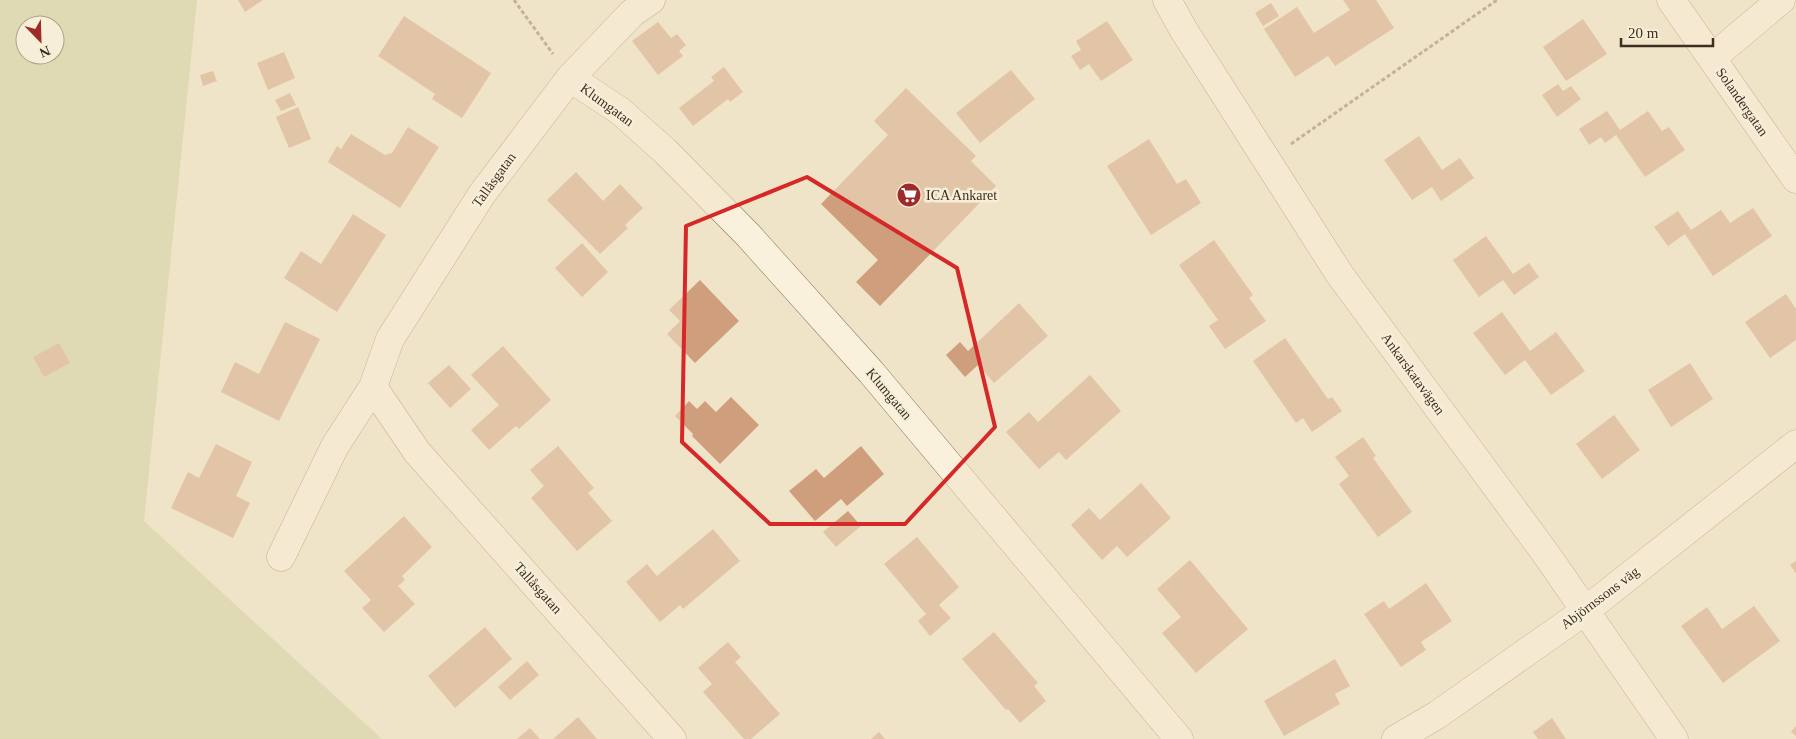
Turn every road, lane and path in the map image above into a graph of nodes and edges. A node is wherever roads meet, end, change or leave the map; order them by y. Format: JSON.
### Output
{"nodes":[{"id":1,"x":514,"y":0,"type":"edge"},
{"id":2,"x":651,"y":0,"type":"edge"},
{"id":3,"x":1167,"y":0,"type":"edge"},
{"id":4,"x":1497,"y":0,"type":"edge"},
{"id":5,"x":1671,"y":0,"type":"edge"},
{"id":6,"x":1782,"y":0,"type":"edge"},
{"id":7,"x":1712,"y":58,"type":"junction"},
{"id":8,"x":570,"y":78,"type":"junction"},
{"id":9,"x":1266,"y":160,"type":"junction"},
{"id":10,"x":1796,"y":179,"type":"edge"},
{"id":11,"x":373,"y":387,"type":"junction"},
{"id":12,"x":1796,"y":444,"type":"edge"},
{"id":13,"x":281,"y":557,"type":"dead end"},
{"id":14,"x":1585,"y":611,"type":"junction"},
{"id":15,"x":672,"y":739,"type":"edge"},
{"id":16,"x":1179,"y":739,"type":"edge"},
{"id":17,"x":1396,"y":739,"type":"edge"},
{"id":18,"x":1674,"y":739,"type":"edge"}],
"edges":[{"from":1,"to":8,"type":"path"},
{"from":2,"to":8,"type":"street","name":"Tallåsgatan"},
{"from":3,"to":9,"type":"street","name":"Ankarskatavägen"},
{"from":4,"to":9,"type":"path"},
{"from":5,"to":7,"type":"street","name":"Solandergatan"},
{"from":6,"to":7,"type":"street"},
{"from":7,"to":10,"type":"street","name":"Solandergatan"},
{"from":8,"to":11,"type":"street","name":"Tallåsgatan"},
{"from":8,"to":16,"type":"street","name":"Klumgatan"},
{"from":9,"to":14,"type":"street","name":"Ankarskatavägen"},
{"from":11,"to":13,"type":"street","name":"Tallåsgatan"},
{"from":11,"to":15,"type":"street","name":"Tallåsgatan"},
{"from":12,"to":14,"type":"street","name":"Abjörnssons väg"},
{"from":14,"to":17,"type":"street","name":"Abjörnssons väg"},
{"from":14,"to":18,"type":"street","name":"Ankarskatavägen"}]}
